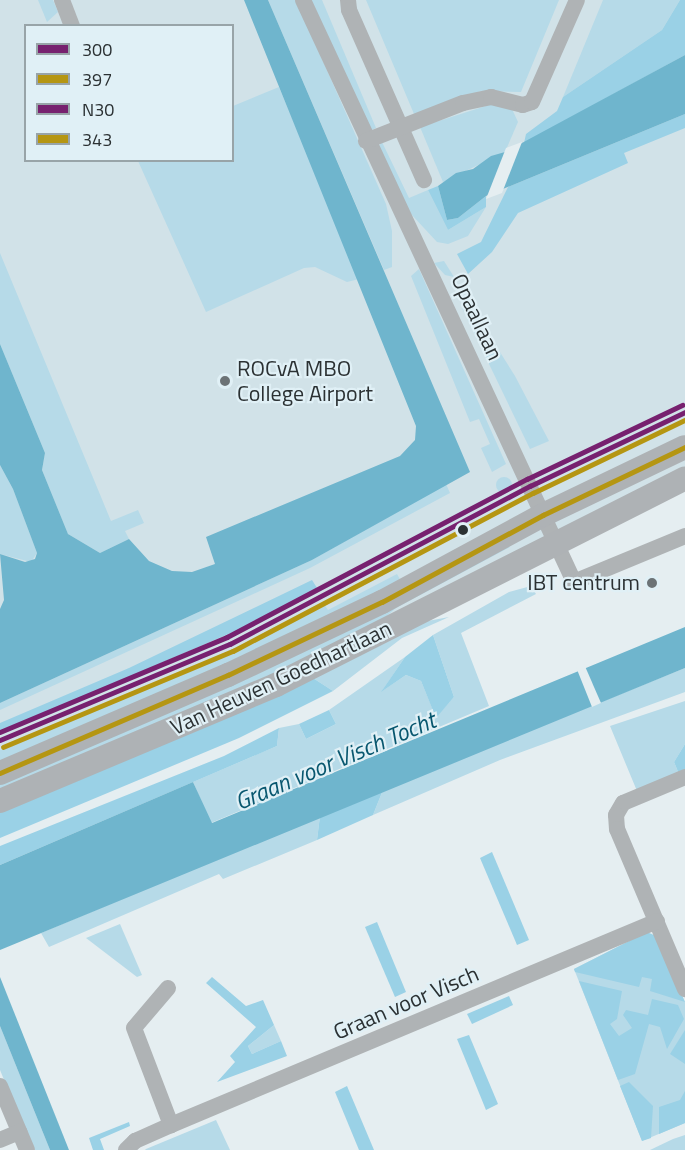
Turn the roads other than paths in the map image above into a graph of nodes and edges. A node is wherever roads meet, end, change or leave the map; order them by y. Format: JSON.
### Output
{"nodes":[{"id":1,"x":62,"y":0,"type":"edge"},
{"id":2,"x":303,"y":0,"type":"edge"},
{"id":3,"x":348,"y":0,"type":"edge"},
{"id":4,"x":577,"y":0,"type":"edge"},
{"id":5,"x":71,"y":24,"type":"edge"},
{"id":6,"x":399,"y":128,"type":"junction"},
{"id":7,"x":366,"y":141,"type":"junction"},
{"id":8,"x":423,"y":180,"type":"dead end"},
{"id":9,"x":685,"y":447,"type":"edge"},
{"id":10,"x":685,"y":478,"type":"edge"},
{"id":11,"x":543,"y":515,"type":"junction"},
{"id":12,"x":685,"y":536,"type":"edge"},
{"id":13,"x":555,"y":541,"type":"junction"},
{"id":14,"x":0,"y":772,"type":"edge"},
{"id":15,"x":685,"y":777,"type":"edge"},
{"id":16,"x":0,"y":801,"type":"edge"},
{"id":17,"x":657,"y":921,"type":"junction"},
{"id":18,"x":168,"y":988,"type":"dead end"},
{"id":19,"x":685,"y":989,"type":"edge"},
{"id":20,"x":0,"y":1086,"type":"edge"},
{"id":21,"x":171,"y":1125,"type":"junction"},
{"id":22,"x":19,"y":1132,"type":"junction"},
{"id":23,"x":0,"y":1140,"type":"edge"},
{"id":24,"x":27,"y":1150,"type":"edge"},
{"id":25,"x":126,"y":1150,"type":"edge"}],
"edges":[{"from":1,"to":5,"type":"street"},
{"from":2,"to":7,"type":"street","name":"Opaallaan"},
{"from":3,"to":6,"type":"street"},
{"from":4,"to":6,"type":"street"},
{"from":6,"to":7,"type":"street"},
{"from":6,"to":8,"type":"street"},
{"from":7,"to":11,"type":"street","name":"Opaallaan"},
{"from":9,"to":11,"type":"main road","name":"Van Heuven Goedhartlaan"},
{"from":10,"to":13,"type":"main road","name":"Van Heuven Goedhartlaan"},
{"from":11,"to":13,"type":"street"},
{"from":11,"to":14,"type":"main road","name":"Van Heuven Goedhartlaan"},
{"from":12,"to":13,"type":"street"},
{"from":13,"to":16,"type":"main road","name":"Van Heuven Goedhartlaan"},
{"from":15,"to":17,"type":"street"},
{"from":17,"to":19,"type":"street"},
{"from":17,"to":21,"type":"street","name":"Graan voor Visch"},
{"from":18,"to":21,"type":"street"},
{"from":20,"to":22,"type":"street"},
{"from":21,"to":25,"type":"street","name":"Graan voor Visch"},
{"from":22,"to":23,"type":"street"},
{"from":22,"to":24,"type":"street"}]}
